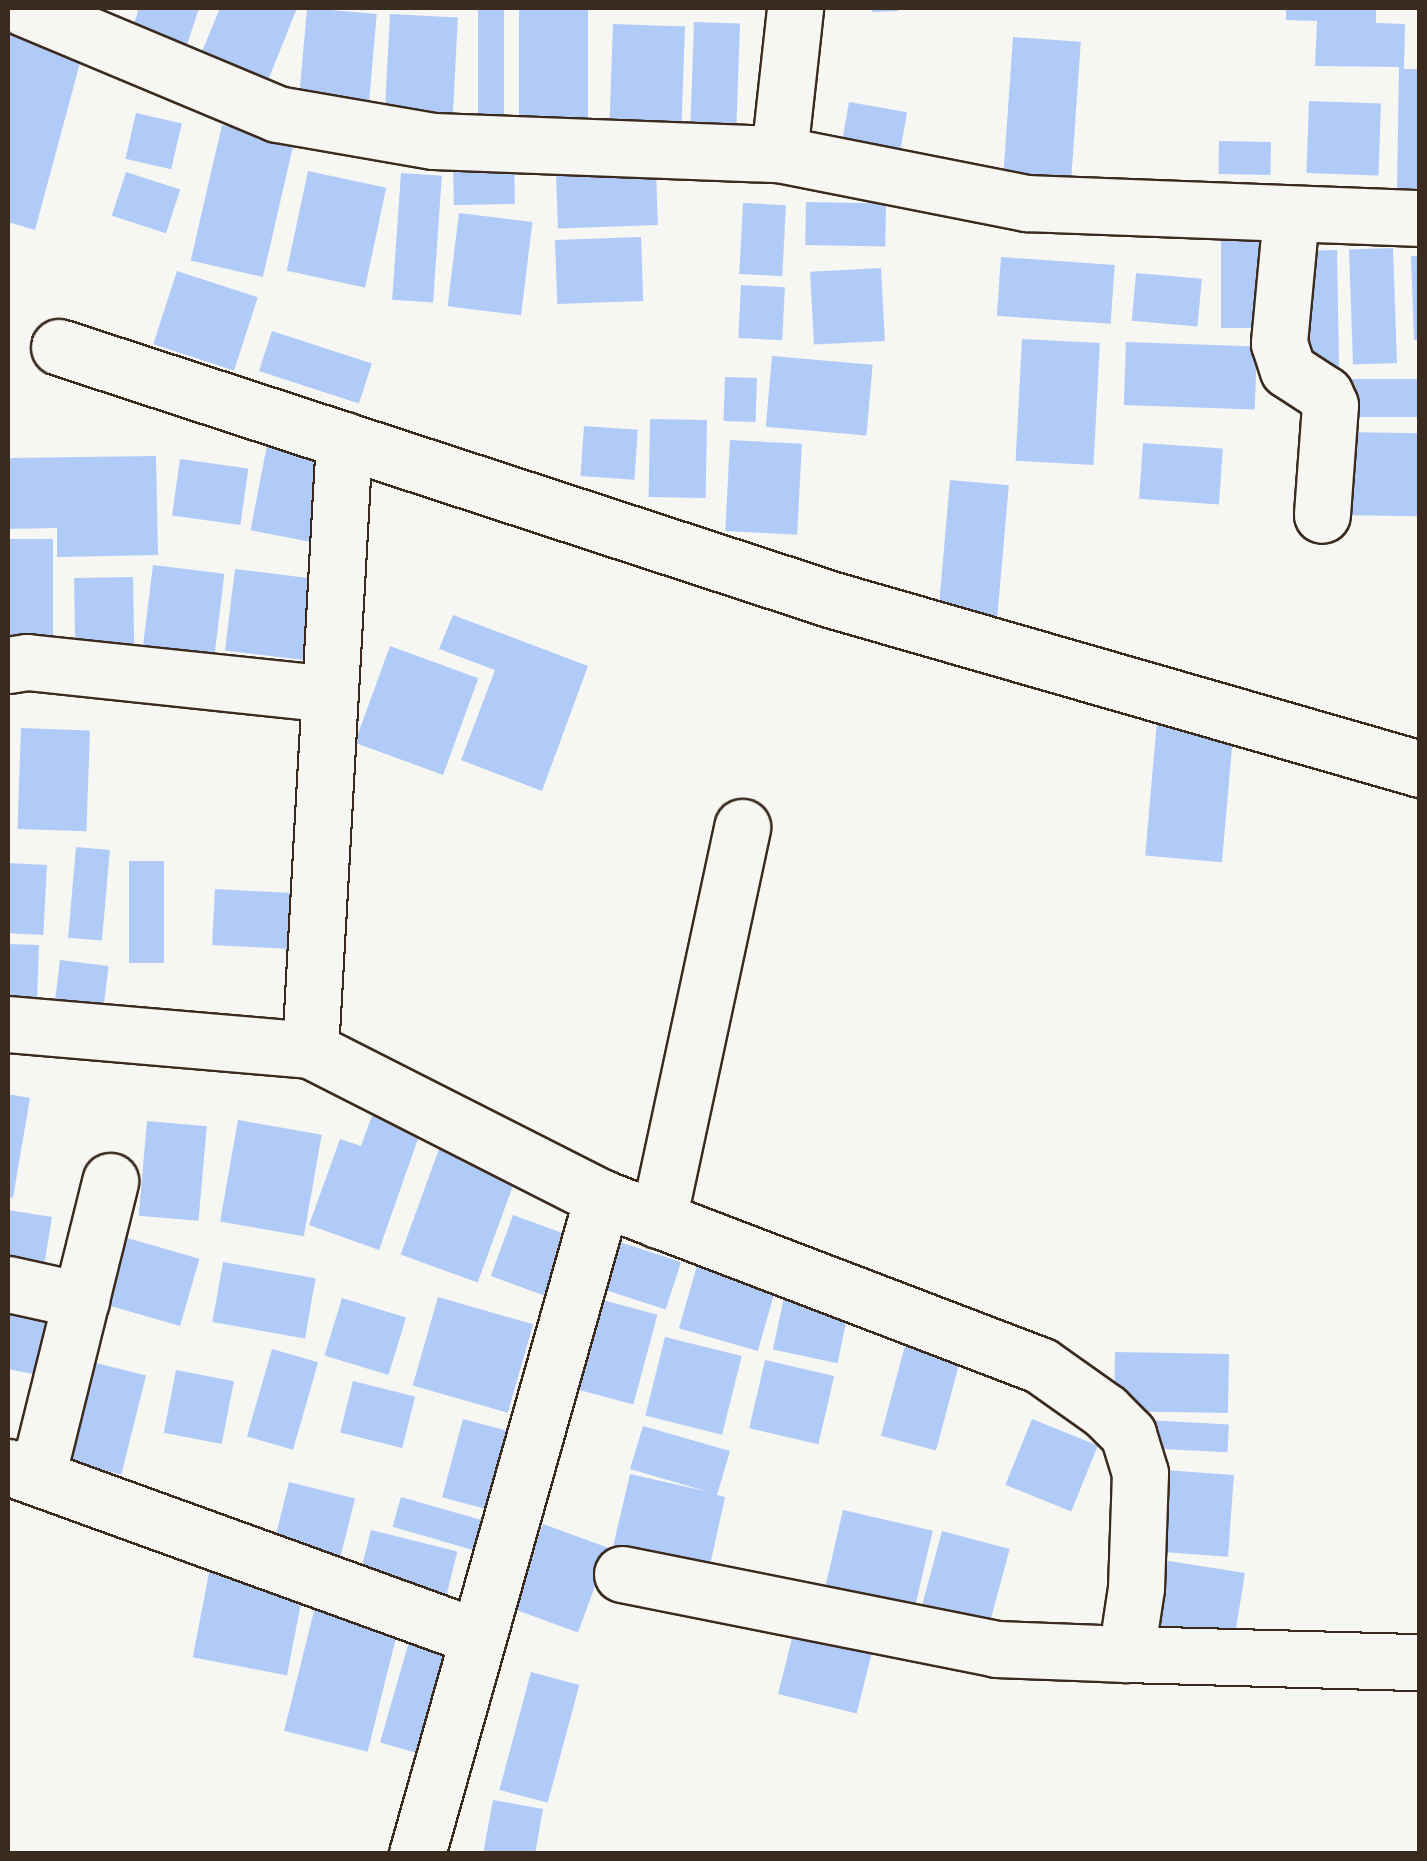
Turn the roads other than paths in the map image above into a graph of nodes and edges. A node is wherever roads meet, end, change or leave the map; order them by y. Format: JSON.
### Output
{"nodes":[{"id":1,"x":24,"y":8,"type":"edge"},
{"id":2,"x":795,"y":8,"type":"edge"},
{"id":3,"x":779,"y":154,"type":"junction"},
{"id":4,"x":1291,"y":216,"type":"junction"},
{"id":5,"x":1420,"y":218,"type":"edge"},
{"id":6,"x":59,"y":347,"type":"dead end"},
{"id":7,"x":344,"y":440,"type":"junction"},
{"id":8,"x":1322,"y":515,"type":"dead end"},
{"id":9,"x":8,"y":664,"type":"edge"},
{"id":10,"x":329,"y":694,"type":"junction"},
{"id":11,"x":1420,"y":769,"type":"edge"},
{"id":12,"x":742,"y":827,"type":"dead end"},
{"id":13,"x":8,"y":1024,"type":"edge"},
{"id":14,"x":310,"y":1050,"type":"junction"},
{"id":15,"x":110,"y":1181,"type":"dead end"},
{"id":16,"x":602,"y":1198,"type":"junction"},
{"id":17,"x":658,"y":1220,"type":"junction"},
{"id":18,"x":8,"y":1284,"type":"edge"},
{"id":19,"x":80,"y":1300,"type":"junction"},
{"id":20,"x":22,"y":1472,"type":"edge"},
{"id":21,"x":622,"y":1574,"type":"dead end"},
{"id":22,"x":476,"y":1636,"type":"junction"},
{"id":23,"x":1126,"y":1654,"type":"junction"},
{"id":24,"x":1420,"y":1662,"type":"edge"},
{"id":25,"x":417,"y":1854,"type":"edge"}],
"edges":[{"from":1,"to":3,"type":"street"},
{"from":2,"to":3,"type":"street"},
{"from":3,"to":4,"type":"street"},
{"from":4,"to":5,"type":"street"},
{"from":4,"to":8,"type":"street"},
{"from":6,"to":7,"type":"street"},
{"from":7,"to":10,"type":"street"},
{"from":7,"to":11,"type":"street"},
{"from":9,"to":10,"type":"street"},
{"from":10,"to":14,"type":"street"},
{"from":12,"to":17,"type":"street"},
{"from":13,"to":14,"type":"street"},
{"from":14,"to":16,"type":"street"},
{"from":15,"to":19,"type":"street"},
{"from":16,"to":17,"type":"street"},
{"from":16,"to":22,"type":"street"},
{"from":17,"to":23,"type":"street"},
{"from":18,"to":19,"type":"street"},
{"from":19,"to":20,"type":"street"},
{"from":20,"to":22,"type":"street"},
{"from":21,"to":23,"type":"street"},
{"from":22,"to":25,"type":"street"},
{"from":23,"to":24,"type":"street"}]}
